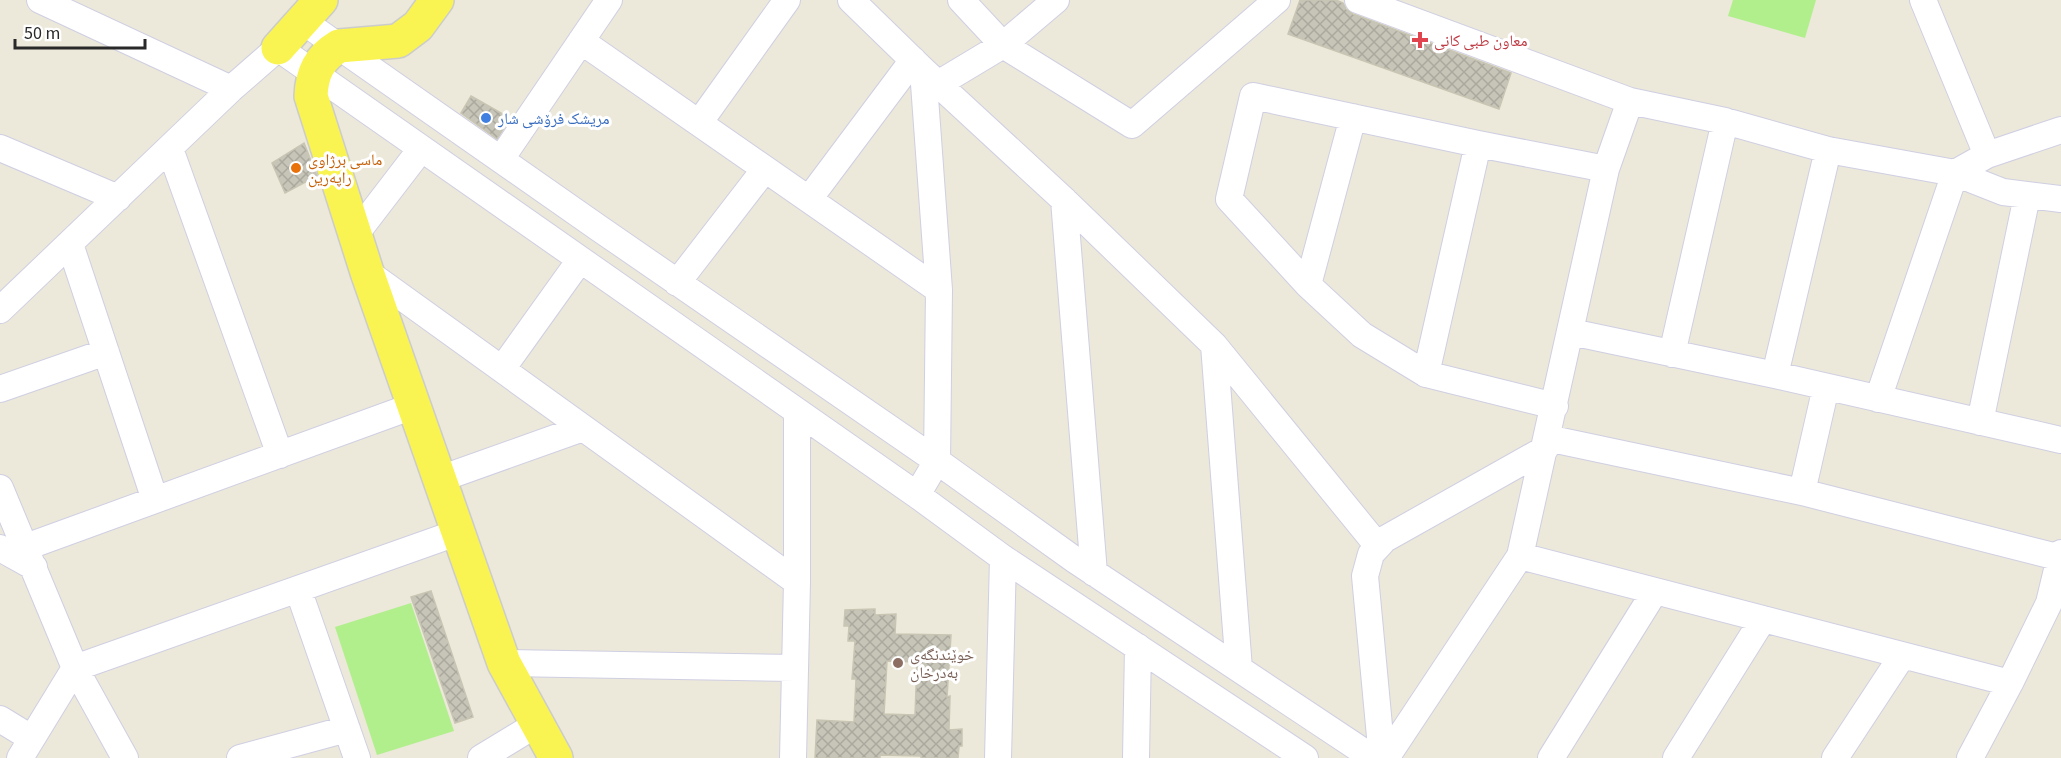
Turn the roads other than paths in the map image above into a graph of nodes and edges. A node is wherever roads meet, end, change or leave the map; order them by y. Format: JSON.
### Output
{"nodes":[{"id":1,"x":40,"y":0,"type":"edge"},
{"id":2,"x":437,"y":0,"type":"edge"},
{"id":3,"x":609,"y":0,"type":"edge"},
{"id":4,"x":787,"y":0,"type":"edge"},
{"id":5,"x":851,"y":0,"type":"edge"},
{"id":6,"x":961,"y":0,"type":"edge"},
{"id":7,"x":1056,"y":0,"type":"edge"},
{"id":8,"x":1277,"y":0,"type":"edge"},
{"id":9,"x":1358,"y":0,"type":"edge"},
{"id":10,"x":1923,"y":0,"type":"edge"},
{"id":11,"x":311,"y":10,"type":"edge"},
{"id":12,"x":581,"y":41,"type":"junction"},
{"id":13,"x":339,"y":45,"type":"junction"},
{"id":14,"x":1003,"y":45,"type":"junction"},
{"id":15,"x":278,"y":48,"type":"junction"},
{"id":16,"x":925,"y":72,"type":"junction"},
{"id":17,"x":313,"y":74,"type":"junction"},
{"id":18,"x":231,"y":89,"type":"junction"},
{"id":19,"x":1630,"y":101,"type":"junction"},
{"id":20,"x":1353,"y":117,"type":"junction"},
{"id":21,"x":1725,"y":122,"type":"junction"},
{"id":22,"x":699,"y":123,"type":"junction"},
{"id":23,"x":2061,"y":130,"type":"edge"},
{"id":24,"x":1478,"y":144,"type":"junction"},
{"id":25,"x":0,"y":148,"type":"edge"},
{"id":26,"x":170,"y":149,"type":"junction"},
{"id":27,"x":421,"y":149,"type":"junction"},
{"id":28,"x":1828,"y":150,"type":"junction"},
{"id":29,"x":1987,"y":155,"type":"junction"},
{"id":30,"x":501,"y":159,"type":"junction"},
{"id":31,"x":765,"y":169,"type":"junction"},
{"id":32,"x":1606,"y":169,"type":"junction"},
{"id":33,"x":1955,"y":173,"type":"junction"},
{"id":34,"x":2027,"y":196,"type":"junction"},
{"id":35,"x":118,"y":198,"type":"junction"},
{"id":36,"x":808,"y":199,"type":"junction"},
{"id":37,"x":2061,"y":199,"type":"edge"},
{"id":38,"x":1064,"y":200,"type":"junction"},
{"id":39,"x":355,"y":235,"type":"junction"},
{"id":40,"x":70,"y":244,"type":"junction"},
{"id":41,"x":580,"y":260,"type":"junction"},
{"id":42,"x":367,"y":272,"type":"junction"},
{"id":43,"x":677,"y":283,"type":"junction"},
{"id":44,"x":1308,"y":285,"type":"junction"},
{"id":45,"x":939,"y":290,"type":"junction"},
{"id":46,"x":0,"y":310,"type":"edge"},
{"id":47,"x":1571,"y":332,"type":"junction"},
{"id":48,"x":1214,"y":345,"type":"junction"},
{"id":49,"x":106,"y":352,"type":"junction"},
{"id":50,"x":1672,"y":354,"type":"junction"},
{"id":51,"x":502,"y":369,"type":"junction"},
{"id":52,"x":1426,"y":374,"type":"junction"},
{"id":53,"x":1775,"y":375,"type":"junction"},
{"id":54,"x":1826,"y":387,"type":"junction"},
{"id":55,"x":0,"y":389,"type":"edge"},
{"id":56,"x":1878,"y":399,"type":"junction"},
{"id":57,"x":413,"y":406,"type":"junction"},
{"id":58,"x":1555,"y":406,"type":"junction"},
{"id":59,"x":797,"y":412,"type":"junction"},
{"id":60,"x":1980,"y":422,"type":"junction"},
{"id":61,"x":583,"y":428,"type":"junction"},
{"id":62,"x":2061,"y":440,"type":"edge"},
{"id":63,"x":1546,"y":444,"type":"junction"},
{"id":64,"x":280,"y":454,"type":"junction"},
{"id":65,"x":937,"y":461,"type":"junction"},
{"id":66,"x":440,"y":479,"type":"junction"},
{"id":67,"x":0,"y":488,"type":"edge"},
{"id":68,"x":1802,"y":492,"type":"junction"},
{"id":69,"x":917,"y":495,"type":"junction"},
{"id":70,"x":156,"y":500,"type":"junction"},
{"id":71,"x":459,"y":532,"type":"junction"},
{"id":72,"x":1377,"y":545,"type":"junction"},
{"id":73,"x":0,"y":548,"type":"edge"},
{"id":74,"x":1520,"y":556,"type":"junction"},
{"id":75,"x":2061,"y":556,"type":"edge"},
{"id":76,"x":30,"y":557,"type":"junction"},
{"id":77,"x":1003,"y":558,"type":"junction"},
{"id":78,"x":1094,"y":573,"type":"junction"},
{"id":79,"x":797,"y":582,"type":"junction"},
{"id":80,"x":298,"y":589,"type":"junction"},
{"id":81,"x":1655,"y":591,"type":"junction"},
{"id":82,"x":1763,"y":619,"type":"junction"},
{"id":83,"x":1138,"y":647,"type":"junction"},
{"id":84,"x":1902,"y":656,"type":"junction"},
{"id":85,"x":504,"y":663,"type":"junction"},
{"id":86,"x":75,"y":668,"type":"junction"},
{"id":87,"x":795,"y":668,"type":"junction"},
{"id":88,"x":1239,"y":669,"type":"junction"},
{"id":89,"x":2010,"y":683,"type":"junction"},
{"id":90,"x":0,"y":720,"type":"edge"},
{"id":91,"x":537,"y":724,"type":"junction"},
{"id":92,"x":347,"y":729,"type":"junction"},
{"id":93,"x":1274,"y":747,"type":"edge"},
{"id":94,"x":26,"y":748,"type":"edge"},
{"id":95,"x":125,"y":758,"type":"edge"},
{"id":96,"x":240,"y":758,"type":"edge"},
{"id":97,"x":357,"y":758,"type":"edge"},
{"id":98,"x":481,"y":758,"type":"edge"},
{"id":99,"x":556,"y":758,"type":"edge"},
{"id":100,"x":793,"y":758,"type":"edge"},
{"id":101,"x":998,"y":758,"type":"edge"},
{"id":102,"x":1136,"y":758,"type":"edge"},
{"id":103,"x":1305,"y":758,"type":"edge"},
{"id":104,"x":1373,"y":758,"type":"edge"},
{"id":105,"x":1382,"y":758,"type":"edge"},
{"id":106,"x":1386,"y":758,"type":"edge"},
{"id":107,"x":1551,"y":758,"type":"edge"},
{"id":108,"x":1676,"y":758,"type":"edge"},
{"id":109,"x":1835,"y":758,"type":"edge"},
{"id":110,"x":1970,"y":758,"type":"edge"}],
"edges":[{"from":1,"to":18,"type":"street"},
{"from":2,"to":13,"type":"main road"},
{"from":3,"to":12,"type":"street"},
{"from":4,"to":22,"type":"street"},
{"from":5,"to":16,"type":"street"},
{"from":6,"to":14,"type":"street"},
{"from":7,"to":14,"type":"street"},
{"from":8,"to":14,"type":"street"},
{"from":9,"to":19,"type":"street"},
{"from":10,"to":29,"type":"street"},
{"from":11,"to":13,"type":"street"},
{"from":11,"to":15,"type":"main road"},
{"from":12,"to":22,"type":"street"},
{"from":12,"to":30,"type":"street"},
{"from":13,"to":17,"type":"main road"},
{"from":13,"to":30,"type":"street"},
{"from":14,"to":16,"type":"street"},
{"from":15,"to":17,"type":"street"},
{"from":15,"to":18,"type":"street"},
{"from":16,"to":36,"type":"street"},
{"from":16,"to":38,"type":"street"},
{"from":16,"to":45,"type":"street"},
{"from":17,"to":27,"type":"street"},
{"from":17,"to":39,"type":"main road"},
{"from":18,"to":26,"type":"street"},
{"from":19,"to":21,"type":"street"},
{"from":19,"to":32,"type":"street"},
{"from":20,"to":24,"type":"street"},
{"from":20,"to":44,"type":"street"},
{"from":20,"to":44,"type":"street"},
{"from":21,"to":28,"type":"street"},
{"from":21,"to":50,"type":"street"},
{"from":22,"to":31,"type":"street"},
{"from":23,"to":29,"type":"street"},
{"from":24,"to":32,"type":"street"},
{"from":24,"to":52,"type":"street"},
{"from":25,"to":35,"type":"street"},
{"from":26,"to":35,"type":"street"},
{"from":26,"to":64,"type":"street"},
{"from":27,"to":39,"type":"street"},
{"from":27,"to":41,"type":"street"},
{"from":28,"to":33,"type":"street"},
{"from":28,"to":53,"type":"street"},
{"from":29,"to":33,"type":"street"},
{"from":30,"to":43,"type":"street"},
{"from":31,"to":36,"type":"street"},
{"from":31,"to":43,"type":"street"},
{"from":32,"to":47,"type":"street"},
{"from":33,"to":34,"type":"street"},
{"from":33,"to":56,"type":"street"},
{"from":34,"to":37,"type":"street"},
{"from":34,"to":60,"type":"street"},
{"from":35,"to":40,"type":"street"},
{"from":36,"to":45,"type":"street"},
{"from":38,"to":48,"type":"street"},
{"from":38,"to":78,"type":"street"},
{"from":39,"to":42,"type":"main road"},
{"from":40,"to":46,"type":"street"},
{"from":40,"to":49,"type":"street"},
{"from":41,"to":51,"type":"street"},
{"from":41,"to":59,"type":"street"},
{"from":42,"to":51,"type":"street"},
{"from":42,"to":57,"type":"main road"},
{"from":43,"to":65,"type":"street"},
{"from":44,"to":52,"type":"street"},
{"from":45,"to":65,"type":"street"},
{"from":47,"to":50,"type":"street"},
{"from":47,"to":58,"type":"street"},
{"from":48,"to":72,"type":"street"},
{"from":48,"to":88,"type":"street"},
{"from":49,"to":55,"type":"street"},
{"from":49,"to":70,"type":"street"},
{"from":50,"to":53,"type":"street"},
{"from":51,"to":61,"type":"street"},
{"from":52,"to":58,"type":"street"},
{"from":53,"to":54,"type":"street"},
{"from":54,"to":56,"type":"street"},
{"from":54,"to":68,"type":"street"},
{"from":56,"to":60,"type":"street"},
{"from":57,"to":64,"type":"street"},
{"from":57,"to":66,"type":"main road"},
{"from":58,"to":63,"type":"street"},
{"from":59,"to":69,"type":"street"},
{"from":59,"to":79,"type":"street"},
{"from":60,"to":62,"type":"street"},
{"from":61,"to":66,"type":"street"},
{"from":61,"to":79,"type":"street"},
{"from":63,"to":68,"type":"street"},
{"from":63,"to":72,"type":"street"},
{"from":63,"to":74,"type":"street"},
{"from":64,"to":70,"type":"street"},
{"from":65,"to":69,"type":"street"},
{"from":65,"to":78,"type":"street"},
{"from":66,"to":71,"type":"main road"},
{"from":67,"to":76,"type":"street"},
{"from":68,"to":75,"type":"street"},
{"from":69,"to":77,"type":"street"},
{"from":70,"to":76,"type":"street"},
{"from":71,"to":80,"type":"street"},
{"from":71,"to":85,"type":"main road"},
{"from":72,"to":105,"type":"street"},
{"from":73,"to":76,"type":"street"},
{"from":74,"to":81,"type":"street"},
{"from":74,"to":106,"type":"street"},
{"from":75,"to":89,"type":"street"},
{"from":76,"to":86,"type":"street"},
{"from":77,"to":83,"type":"street"},
{"from":77,"to":101,"type":"street"},
{"from":78,"to":88,"type":"street"},
{"from":79,"to":87,"type":"street"},
{"from":80,"to":86,"type":"street"},
{"from":80,"to":92,"type":"street"},
{"from":81,"to":82,"type":"street"},
{"from":81,"to":107,"type":"street"},
{"from":82,"to":84,"type":"street"},
{"from":82,"to":108,"type":"street"},
{"from":83,"to":93,"type":"street"},
{"from":83,"to":102,"type":"street"},
{"from":84,"to":89,"type":"street"},
{"from":84,"to":109,"type":"street"},
{"from":85,"to":87,"type":"street"},
{"from":85,"to":91,"type":"main road"},
{"from":86,"to":94,"type":"street"},
{"from":86,"to":95,"type":"street"},
{"from":87,"to":100,"type":"street"},
{"from":88,"to":104,"type":"street"},
{"from":89,"to":110,"type":"street"},
{"from":90,"to":94,"type":"street"},
{"from":91,"to":98,"type":"street"},
{"from":91,"to":99,"type":"main road"},
{"from":92,"to":96,"type":"street"},
{"from":92,"to":97,"type":"street"},
{"from":93,"to":103,"type":"street"}]}
